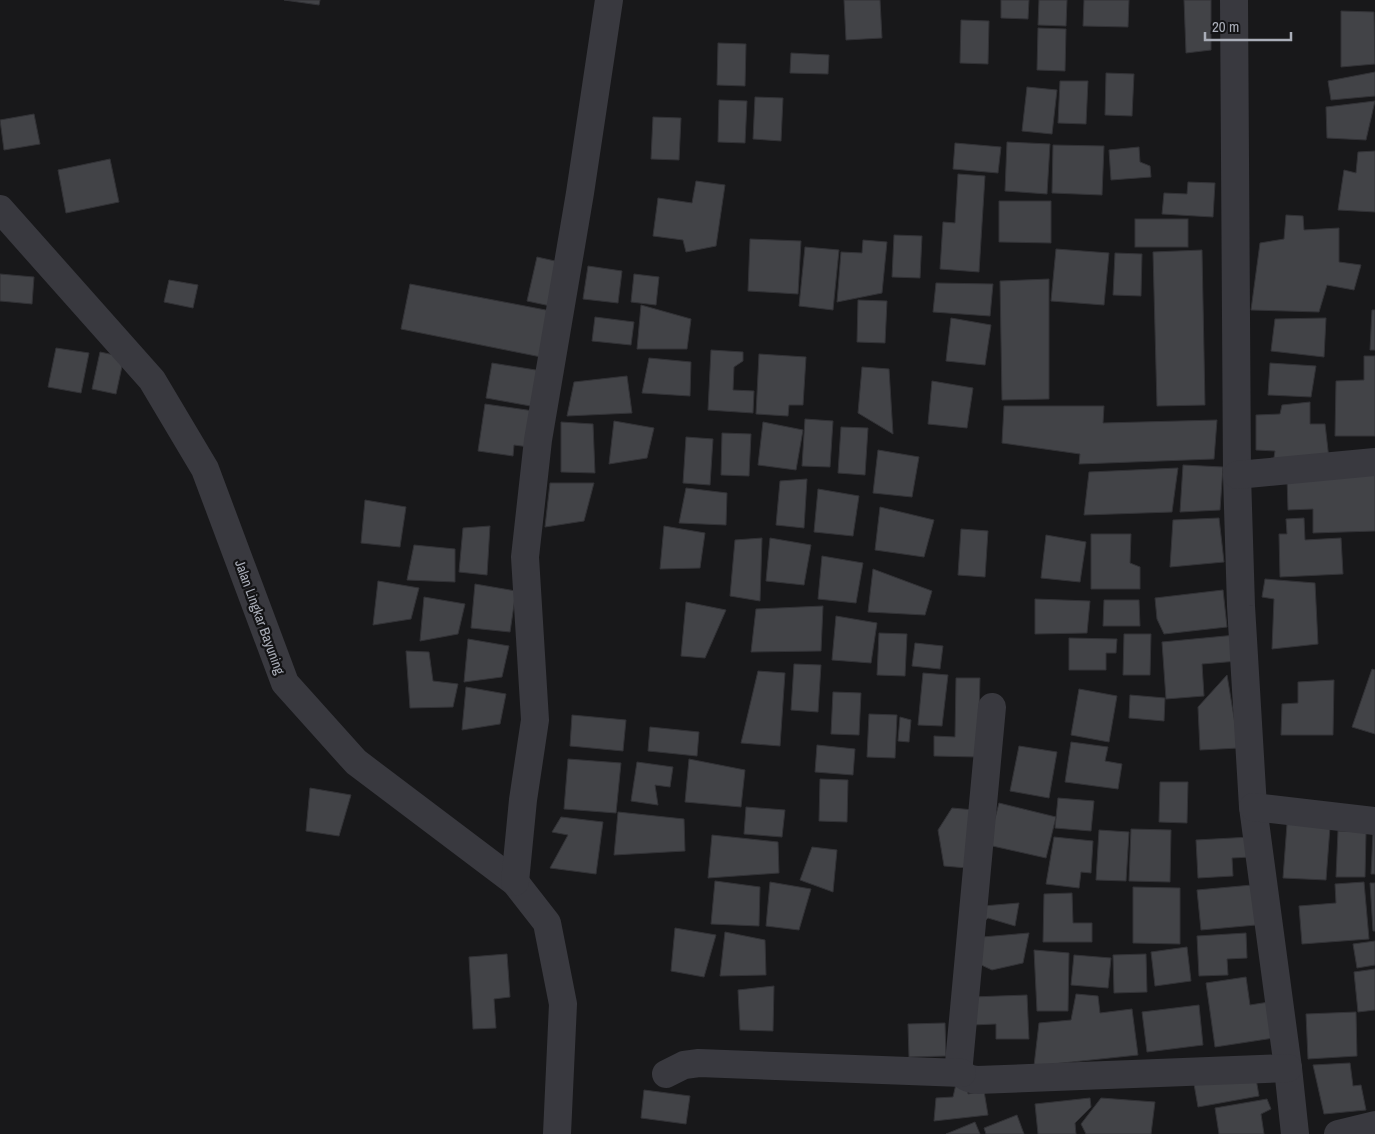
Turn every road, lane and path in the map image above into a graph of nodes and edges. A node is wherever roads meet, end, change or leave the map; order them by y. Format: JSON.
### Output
{"nodes":[{"id":1,"x":609,"y":0,"type":"edge"},
{"id":2,"x":1234,"y":0,"type":"edge"},
{"id":3,"x":0,"y":209,"type":"edge"},
{"id":4,"x":1375,"y":462,"type":"edge"},
{"id":5,"x":1236,"y":475,"type":"junction"},
{"id":6,"x":992,"y":707,"type":"dead end"},
{"id":7,"x":1252,"y":807,"type":"junction"},
{"id":8,"x":1375,"y":821,"type":"edge"},
{"id":9,"x":515,"y":882,"type":"junction"},
{"id":10,"x":1288,"y":1068,"type":"junction"},
{"id":11,"x":962,"y":1073,"type":"junction"},
{"id":12,"x":666,"y":1074,"type":"dead end"},
{"id":13,"x":1375,"y":1125,"type":"edge"},
{"id":14,"x":557,"y":1134,"type":"edge"},
{"id":15,"x":1294,"y":1134,"type":"edge"},
{"id":16,"x":1338,"y":1134,"type":"edge"}],
"edges":[{"from":1,"to":9,"type":"street"},
{"from":2,"to":5,"type":"street"},
{"from":3,"to":9,"type":"street","name":"Jalan Lingkar Bayuning"},
{"from":4,"to":5,"type":"street"},
{"from":5,"to":7,"type":"street"},
{"from":6,"to":11,"type":"street"},
{"from":7,"to":8,"type":"street"},
{"from":7,"to":10,"type":"street"},
{"from":9,"to":14,"type":"street","name":"Jalan Lingkar Bayuning"},
{"from":10,"to":11,"type":"street"},
{"from":10,"to":15,"type":"street"},
{"from":11,"to":12,"type":"street"},
{"from":13,"to":16,"type":"street"}]}
